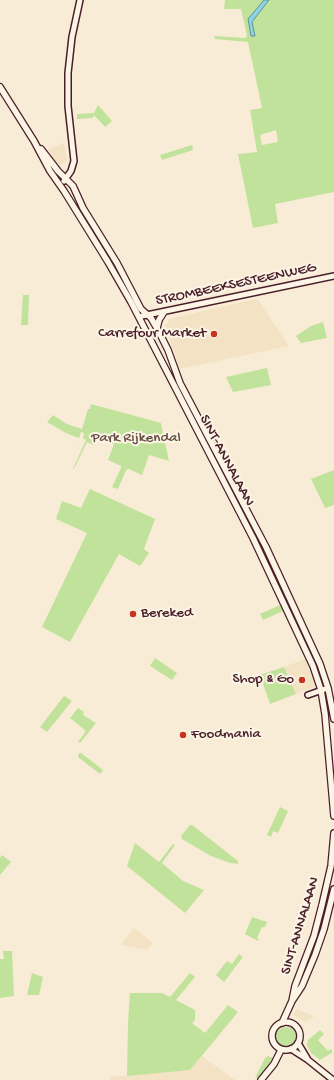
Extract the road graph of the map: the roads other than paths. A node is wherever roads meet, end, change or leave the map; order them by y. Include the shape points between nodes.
1 (80, 0) edge
2 (0, 87) edge
3 (34, 141) junction
4 (65, 180) junction
5 (334, 276) edge
6 (164, 312) junction
7 (145, 316) junction
8 (158, 330) junction
9 (323, 690) junction
10 (308, 695) dead end
11 (334, 719) edge
12 (334, 816) edge
13 (334, 834) edge
14 (334, 889) edge
15 (292, 1001) junction
16 (287, 1013) junction
17 (282, 1023) junction
18 (292, 1024) junction
19 (298, 1043) junction
20 (280, 1050) junction
21 (291, 1050) junction
22 (308, 1060) junction
23 (261, 1080) edge
24 (333, 1080) edge

1 - 4 street via 68,73 74,161
2 - 3 main road, SINT-ANNALAAN
3 - 4 main road, SINT-ANNALAAN
3 - 9 main road, SINT-ANNALAAN via 132,304 262,557
4 - 7 main road, SINT-ANNALAAN via 76,190
5 - 6 street, STROMBEEKSESTEENWEG
6 - 7 street, STROMBEEKSESTEENWEG
6 - 8 main road via 158,321
7 - 8 main road, SINT-ANNALAAN via 151,318
8 - 11 main road, SINT-ANNALAAN via 180,383 261,538 320,664
9 - 10 street
9 - 12 main road, SINT-ANNALAAN
13 - 15 main road, SINT-ANNALAAN via 330,872 321,912
14 - 15 main road, SINT-ANNALAAN via 315,955 302,986
15 - 16 main road, SINT-ANNALAAN
16 - 17 main road, SINT-ANNALAAN
16 - 18 main road
17 - 18 main road
17 - 20 main road via 273,1029 272,1037 275,1046
18 - 19 main road via 300,1035
19 - 21 main road
19 - 22 street
20 - 21 main road
20 - 23 main road via 274,1064
21 - 22 street
22 - 24 street

